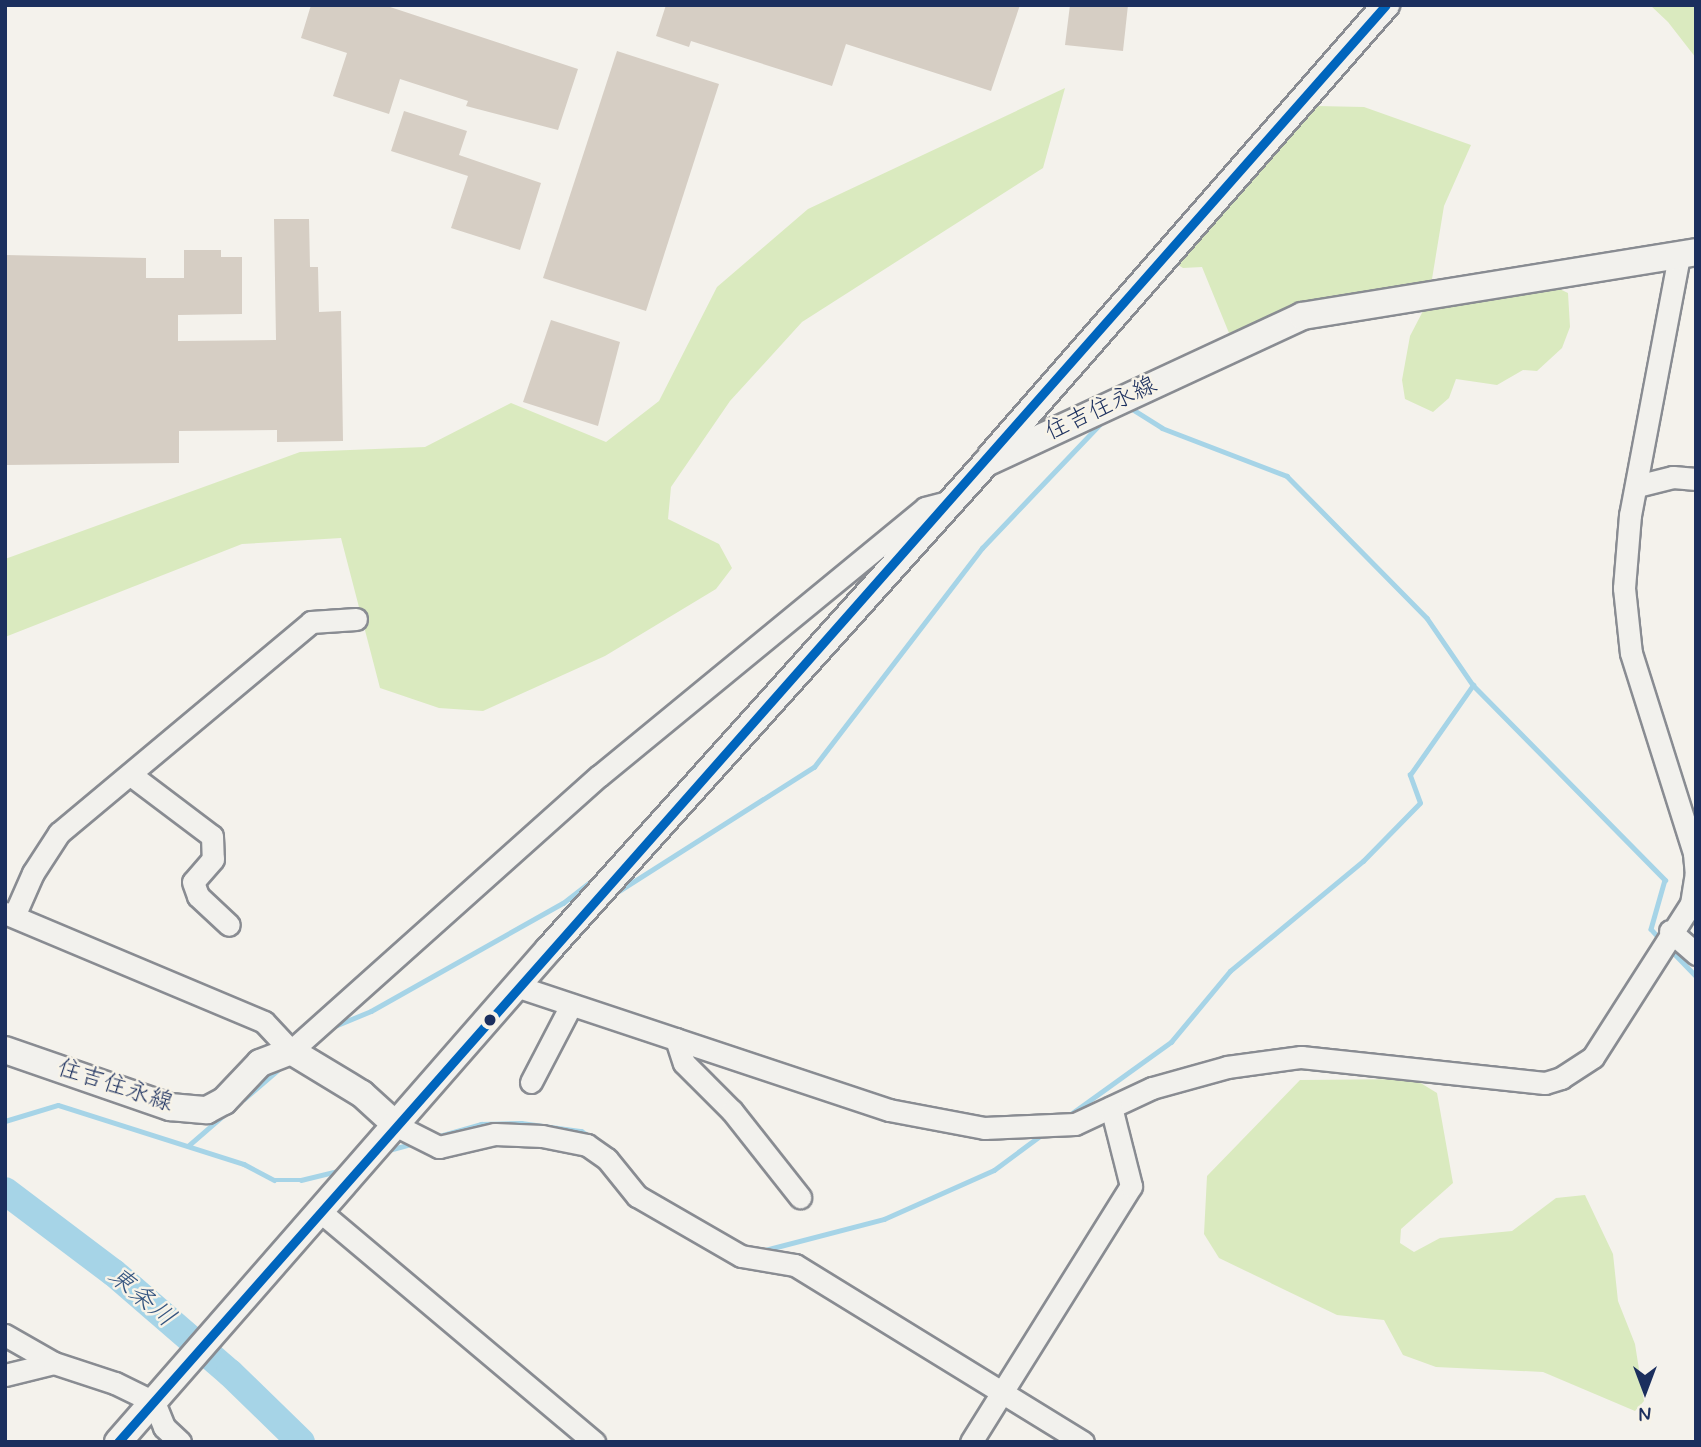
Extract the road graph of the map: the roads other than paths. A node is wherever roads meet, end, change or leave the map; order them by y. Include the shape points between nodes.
1 (1386, 5) edge
2 (1688, 254) edge
3 (986, 463) junction
4 (1696, 479) edge
5 (1637, 486) junction
6 (948, 502) junction
7 (356, 618) dead end
8 (131, 775) junction
9 (1695, 868) edge
10 (9, 915) edge
11 (229, 925) dead end
12 (1670, 931) junction
13 (1696, 954) edge
14 (516, 986) junction
15 (571, 1004) junction
16 (676, 1040) junction
17 (5, 1050) edge
18 (292, 1051) junction
19 (531, 1082) dead end
20 (1111, 1107) junction
21 (397, 1126) junction
22 (800, 1197) dead end
23 (322, 1213) junction
24 (5, 1335) edge
25 (54, 1363) junction
26 (5, 1375) edge
27 (1003, 1392) junction
28 (154, 1402) junction
29 (118, 1442) edge
30 (180, 1442) edge
31 (594, 1442) edge
32 (971, 1442) edge
33 (1083, 1442) edge

1 - 3 main road
2 - 3 main road, 住吉住永線 via 1302,316
2 - 5 street
3 - 6 main road, 住吉住永線
4 - 5 street via 1673,477
5 - 9 street via 1625,547 1631,653
6 - 14 main road, 住吉住永線
6 - 18 street via 925,508 599,776
7 - 8 street via 311,622
8 - 10 street via 59,833
8 - 11 street via 212,836 213,859 193,882 198,896
9 - 12 street via 1691,904
10 - 18 street via 264,1022
12 - 13 street
12 - 20 street via 1593,1057 1561,1078 1545,1083 1301,1057 1227,1067 1152,1088
14 - 15 street
14 - 21 main road, 住吉住永線
15 - 16 street
15 - 19 street
16 - 20 street via 889,1110 949,1123 984,1128 1075,1125
16 - 22 street via 684,1063 732,1111
17 - 18 main road, 住吉住永線 via 170,1107 207,1110 224,1101 260,1063
18 - 21 main road via 362,1094
20 - 27 street via 1131,1186
21 - 23 main road, 住吉住永線
21 - 27 street via 439,1147 495,1134 542,1136 587,1145 649,1202 741,1256 795,1265
23 - 28 main road, 住吉住永線
23 - 31 street
24 - 25 street
25 - 26 street
25 - 28 street
27 - 32 street
27 - 33 street
28 - 29 main road, 住吉住永線
28 - 30 street via 164,1427

